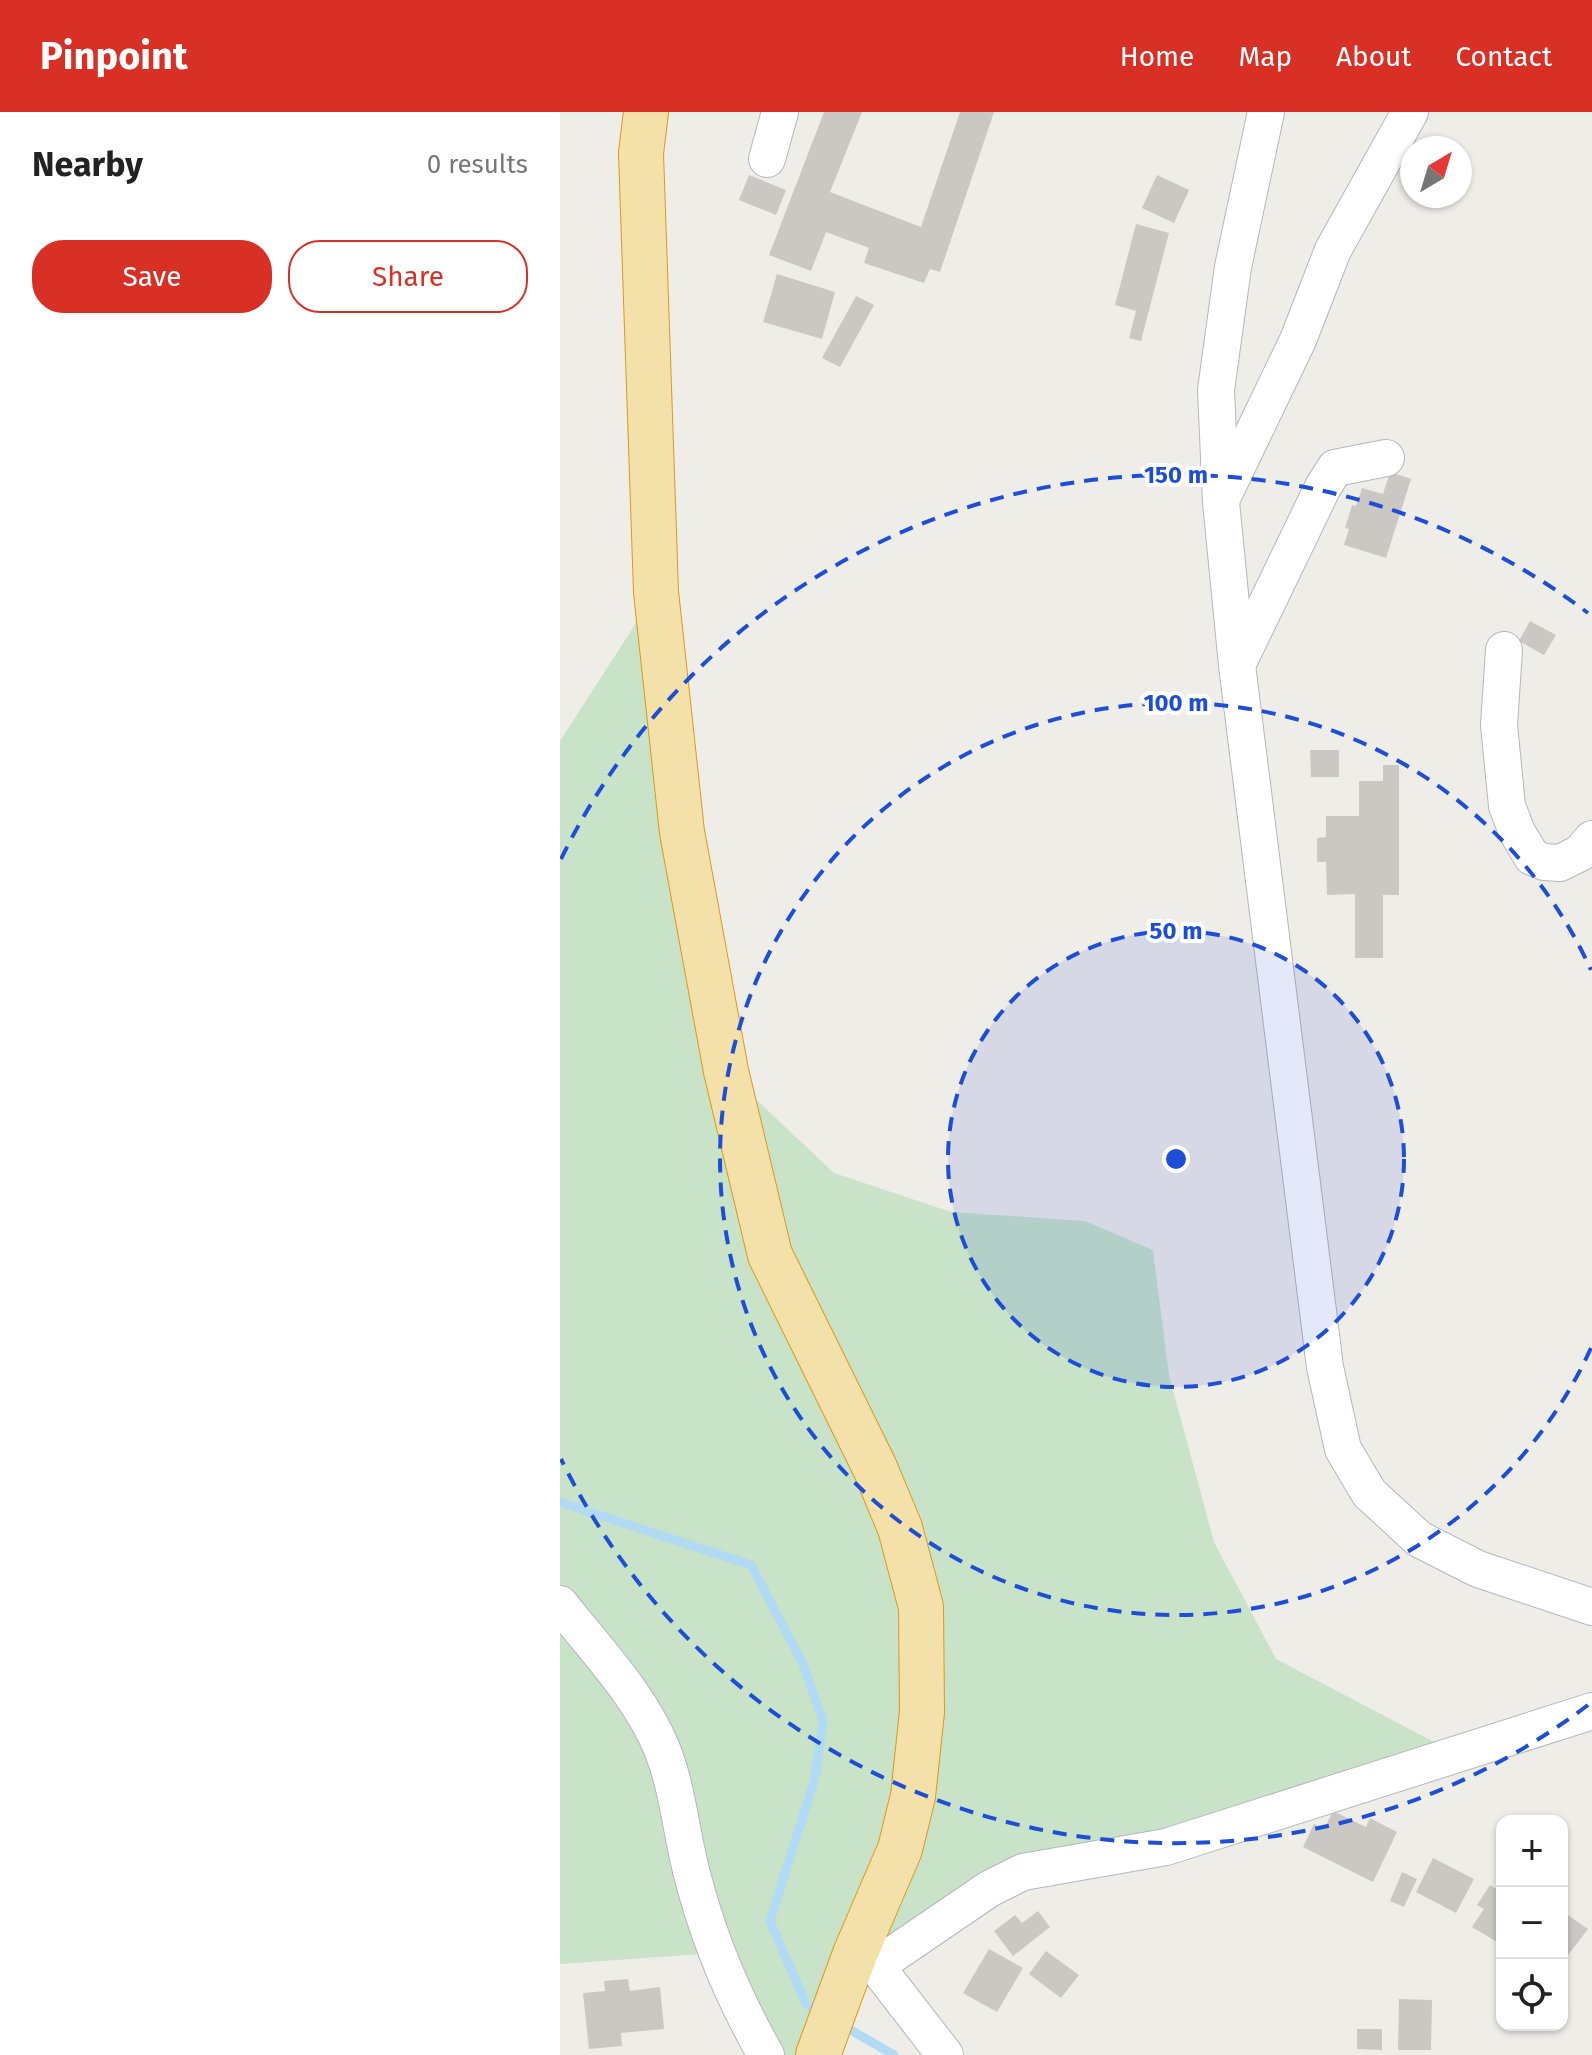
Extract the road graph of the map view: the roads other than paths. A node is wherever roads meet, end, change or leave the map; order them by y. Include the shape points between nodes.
1 (646, 112) edge
2 (780, 112) edge
3 (1266, 112) edge
4 (1410, 112) edge
5 (767, 159) dead end
6 (1386, 458) dead end
7 (1221, 502) junction
8 (1504, 650) dead end
9 (1237, 665) junction
10 (1592, 839) edge
11 (560, 1604) edge
12 (1592, 1607) edge
13 (1592, 1711) edge
14 (858, 1970) junction
15 (766, 2055) edge
16 (818, 2055) edge
17 (945, 2055) edge

1 - 14 highway via 641,153 656,592 682,832 726,1071 770,1255 875,1468 900,1528 921,1607 922,1712 913,1796
2 - 5 street
3 - 7 street via 1233,267 1216,390
4 - 7 street via 1333,250 1298,340
6 - 9 street via 1335,468
7 - 9 street
8 - 10 street via 1499,725 1507,806 1517,832 1532,857 1544,862 1560,863
9 - 12 street via 1325,1367 1343,1449 1369,1493 1419,1539 1478,1569
11 - 15 street via 636,1700 662,1748 716,1953
13 - 14 street via 1166,1847 1023,1872
14 - 16 highway
14 - 17 street

